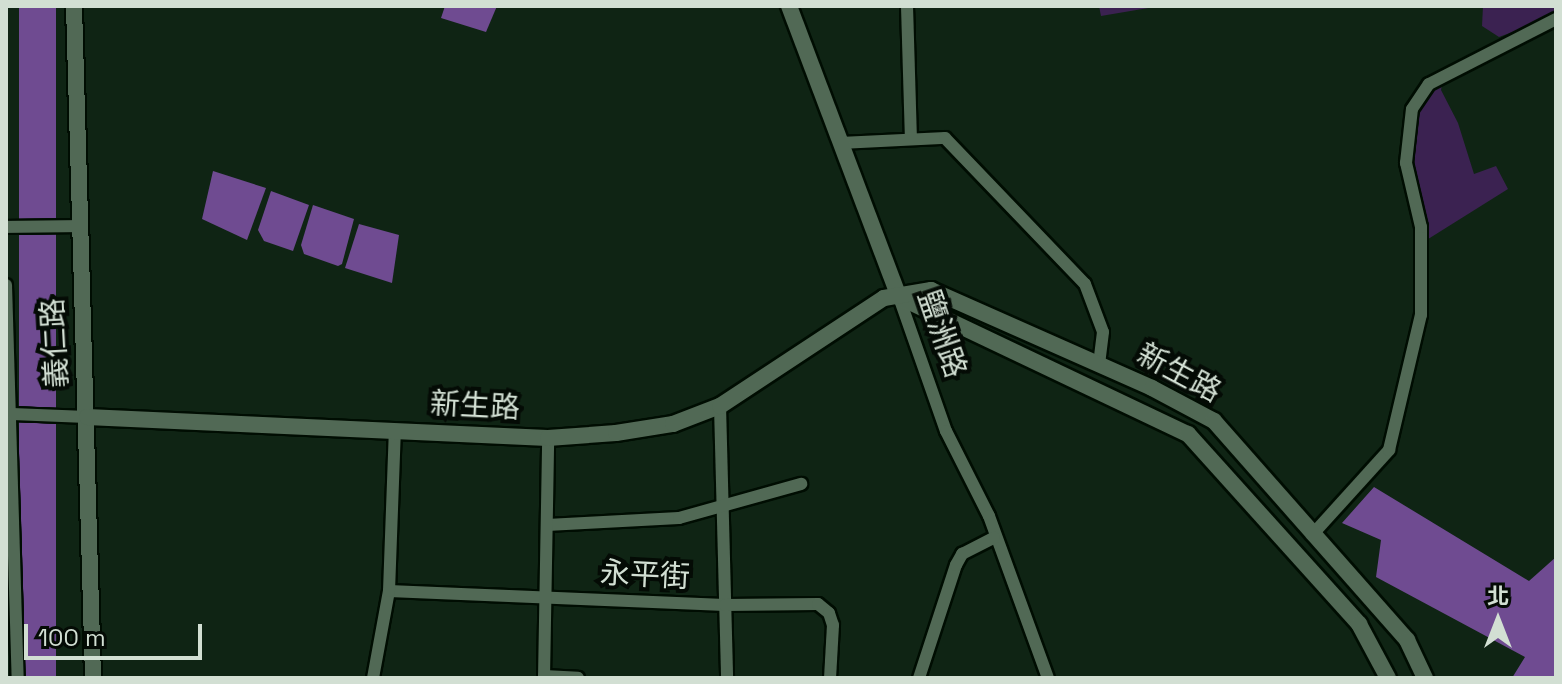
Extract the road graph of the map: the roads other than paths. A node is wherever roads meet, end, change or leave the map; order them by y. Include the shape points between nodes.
1 (74, 6) edge
2 (789, 6) edge
3 (907, 6) edge
4 (1556, 19) edge
5 (911, 138) junction
6 (841, 143) junction
7 (76, 226) junction
8 (11, 228) edge
9 (6, 285) edge
10 (899, 297) junction
11 (1099, 364) junction
12 (720, 406) junction
13 (12, 414) junction
14 (79, 417) junction
15 (395, 430) junction
16 (548, 438) junction
17 (801, 484) dead end
18 (724, 507) junction
19 (547, 525) junction
20 (1312, 535) junction
21 (994, 538) junction
22 (389, 591) junction
23 (546, 597) junction
24 (725, 605) junction
25 (544, 677) edge
26 (18, 678) edge
27 (93, 678) edge
28 (373, 678) edge
29 (578, 678) edge
30 (727, 678) edge
31 (830, 678) edge
32 (919, 678) edge
33 (1048, 678) edge
34 (1388, 678) edge
35 (1425, 678) edge

1 - 7 street, 義仁路
2 - 6 street, 鹽洲路
3 - 5 street
4 - 20 street via 1429,84 1412,109 1406,163 1421,227 1421,315 1389,450
5 - 6 street
5 - 11 street via 945,138 1085,284 1103,332
6 - 10 street, 鹽洲路
7 - 8 street
7 - 14 street, 義仁路
9 - 13 street
10 - 11 street, 新生路 via 931,290
10 - 12 street, 新生路 via 884,298
10 - 21 street, 鹽洲路 via 946,431 989,516
10 - 34 street, 新生路 via 1188,434 1359,624
11 - 20 street, 新生路 via 1214,421
12 - 16 street, 新生路 via 673,424
12 - 18 street
13 - 14 street, 新生路
13 - 26 street
14 - 15 street, 新生路
14 - 27 street, 義仁路
15 - 16 street, 新生路
15 - 22 street
16 - 19 street
17 - 18 street
18 - 19 street via 658,521
18 - 24 street
19 - 23 street
20 - 35 street, 新生路 via 1407,640
21 - 32 street via 962,554 956,565
21 - 33 street, 鹽洲路
22 - 23 street, 永平街
22 - 28 street
23 - 24 street, 永平街
23 - 25 street
24 - 30 street
24 - 31 street, 永平街 via 818,604 833,625
25 - 29 street

